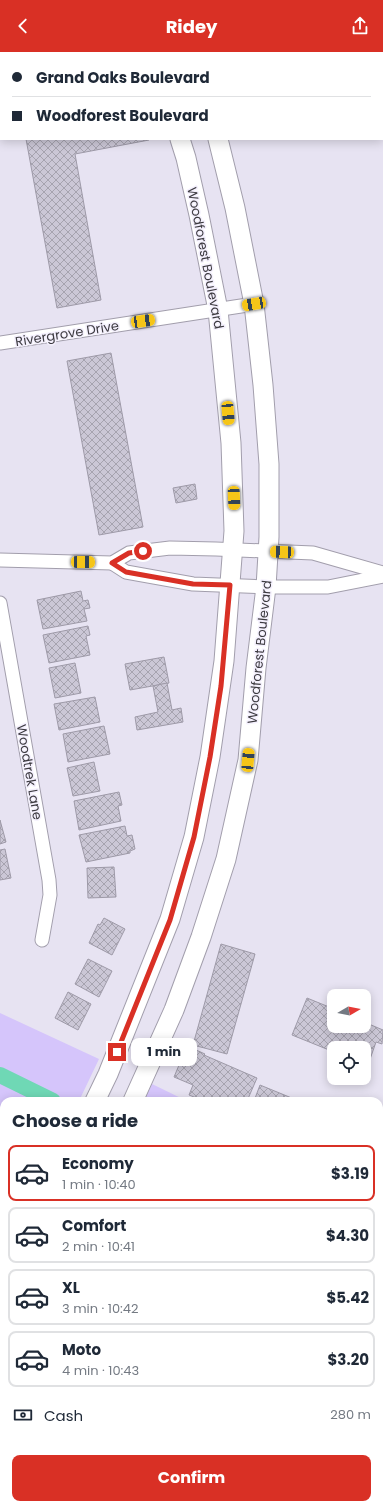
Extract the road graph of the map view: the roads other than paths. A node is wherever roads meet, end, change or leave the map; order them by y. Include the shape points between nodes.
1 (180, 140) edge
2 (218, 140) edge
3 (254, 304) junction
4 (218, 310) junction
5 (0, 344) edge
6 (233, 550) junction
7 (268, 551) junction
8 (0, 560) edge
9 (112, 563) junction
10 (383, 573) edge
11 (383, 576) edge
12 (230, 585) junction
13 (266, 587) junction
14 (0, 603) edge
15 (42, 940) dead end
16 (97, 1097) edge
17 (135, 1097) edge

1 - 4 main road, Woodforest Boulevard via 199,215
2 - 3 main road, Woodforest Boulevard
3 - 4 street, Rivergrove Drive
3 - 7 main road, Woodforest Boulevard via 264,385 269,464
4 - 5 street, Rivergrove Drive
4 - 6 main road, Woodforest Boulevard via 231,442
6 - 7 street
6 - 9 street via 170,548 129,553
6 - 12 main road, Woodforest Boulevard
7 - 10 street via 313,553
7 - 13 main road, Woodforest Boulevard
8 - 9 street
9 - 12 street via 126,572 162,579 193,584
11 - 13 street via 328,587
12 - 13 street
12 - 16 main road, Woodforest Boulevard via 221,686 194,837 170,920
13 - 17 main road, Woodforest Boulevard via 248,760 226,859 174,1010
14 - 15 street, Woodtrek Lane via 49,880 50,895

